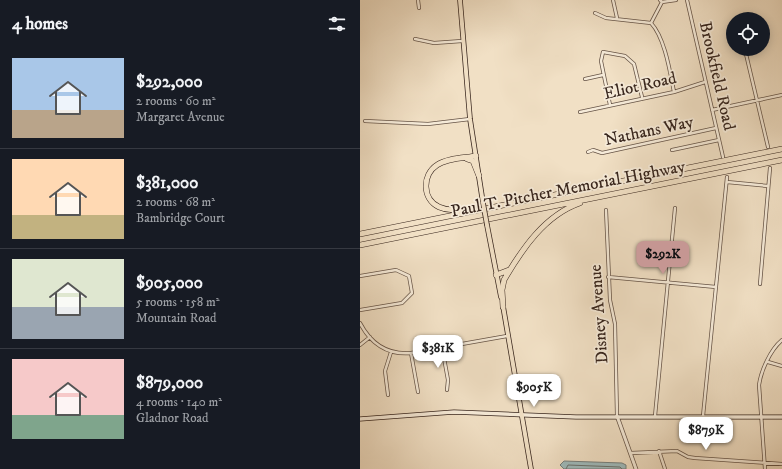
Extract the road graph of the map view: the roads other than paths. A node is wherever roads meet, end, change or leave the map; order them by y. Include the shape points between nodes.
1 (418, 0) edge
2 (460, 0) edge
3 (613, 0) edge
4 (676, 0) edge
5 (687, 0) edge
6 (661, 1) edge
7 (419, 8) dead end
8 (595, 13) dead end
9 (617, 18) junction
10 (651, 23) junction
11 (415, 39) dead end
12 (462, 41) junction
13 (746, 56) edge
14 (603, 75) junction
15 (585, 79) dead end
16 (705, 82) junction
17 (674, 92) junction
18 (782, 95) edge
19 (642, 97) junction
20 (756, 99) junction
21 (610, 105) junction
22 (712, 110) junction
23 (580, 112) dead end
24 (470, 119) junction
25 (365, 121) dead end
26 (716, 128) junction
27 (719, 140) junction
28 (768, 147) dead end
29 (782, 149) edge
30 (672, 150) dead end
31 (588, 152) dead end
32 (476, 156) junction
33 (723, 157) dead end
34 (460, 159) junction
35 (782, 160) edge
36 (770, 168) dead end
37 (480, 176) junction
38 (727, 177) dead end
39 (670, 182) junction
40 (727, 182) junction
41 (768, 186) junction
42 (501, 205) junction
43 (675, 208) dead end
44 (606, 210) dead end
45 (360, 234) edge
46 (360, 245) edge
47 (512, 268) junction
48 (496, 275) junction
49 (360, 276) edge
50 (608, 277) junction
51 (668, 283) junction
52 (760, 284) dead end
53 (716, 287) junction
54 (503, 307) junction
55 (360, 310) edge
56 (360, 323) edge
57 (507, 336) junction
58 (370, 337) junction
59 (782, 340) edge
60 (360, 345) edge
61 (442, 348) junction
62 (391, 352) junction
63 (411, 353) junction
64 (768, 362) junction
65 (782, 366) edge
66 (447, 390) dead end
67 (418, 392) dead end
68 (388, 395) dead end
69 (522, 415) junction
70 (617, 416) junction
71 (655, 416) junction
72 (703, 416) junction
73 (762, 416) junction
74 (782, 417) edge
75 (360, 419) edge
76 (659, 450) junction
77 (631, 453) junction
78 (765, 463) junction
79 (782, 464) edge
80 (531, 469) edge
81 (636, 469) edge
82 (665, 469) edge
83 (765, 469) edge

1 - 7 street
2 - 12 main road
3 - 9 street
4 - 6 street
5 - 16 street, Brookfield Road
6 - 10 street
8 - 9 street via 606,18
9 - 10 street
10 - 17 street via 658,30 667,56
11 - 12 street via 434,43
12 - 24 main road
13 - 20 street
14 - 15 street
14 - 19 street via 603,52 625,56 634,64
14 - 21 street
16 - 17 street, Eliot Road
16 - 22 street, Brookfield Road
17 - 19 street, Eliot Road
18 - 20 street
19 - 21 street, Eliot Road
20 - 22 street
20 - 28 street
21 - 23 street, Eliot Road
22 - 26 street, Brookfield Road
24 - 25 street via 428,124
24 - 32 main road
26 - 27 street, Brookfield Road
26 - 31 street, Nathans Way via 602,153 592,150
27 - 30 street
27 - 33 street, Brookfield Road
29 - 42 highway, Paul T. Pitcher Memorial Highway
32 - 34 highway
32 - 37 main road
34 - 37 highway via 474,161
34 - 42 highway via 444,162 432,169 426,185 430,199 448,210
35 - 39 highway, Paul T. Pitcher Memorial Highway
36 - 41 street
37 - 48 main road, bridge
38 - 40 street
39 - 46 highway, Paul T. Pitcher Memorial Highway
39 - 47 highway via 565,209 547,222
40 - 41 street
40 - 53 street
41 - 52 street
42 - 45 highway, Paul T. Pitcher Memorial Highway
43 - 51 street
44 - 50 street, Disney Avenue
47 - 48 highway
47 - 54 highway via 502,284
48 - 54 main road
49 - 55 street via 397,270 408,276 412,293 402,303
50 - 51 street
50 - 70 street, Disney Avenue via 615,324
51 - 53 street
51 - 71 street
53 - 72 street
54 - 57 main road
56 - 58 street
57 - 61 street
57 - 69 main road
58 - 60 street
58 - 62 street via 379,346
59 - 64 street
61 - 63 street
61 - 66 street via 448,380
62 - 63 street
62 - 68 street via 385,371
63 - 67 street
64 - 65 street
64 - 73 street via 759,385
69 - 70 main road
69 - 75 main road via 454,412
69 - 80 main road
70 - 71 main road
70 - 77 street
71 - 72 main road
72 - 73 main road
73 - 74 main road
73 - 78 street
76 - 77 street
76 - 78 street via 677,451 695,458
76 - 82 street
77 - 81 street
78 - 79 street
78 - 83 street

